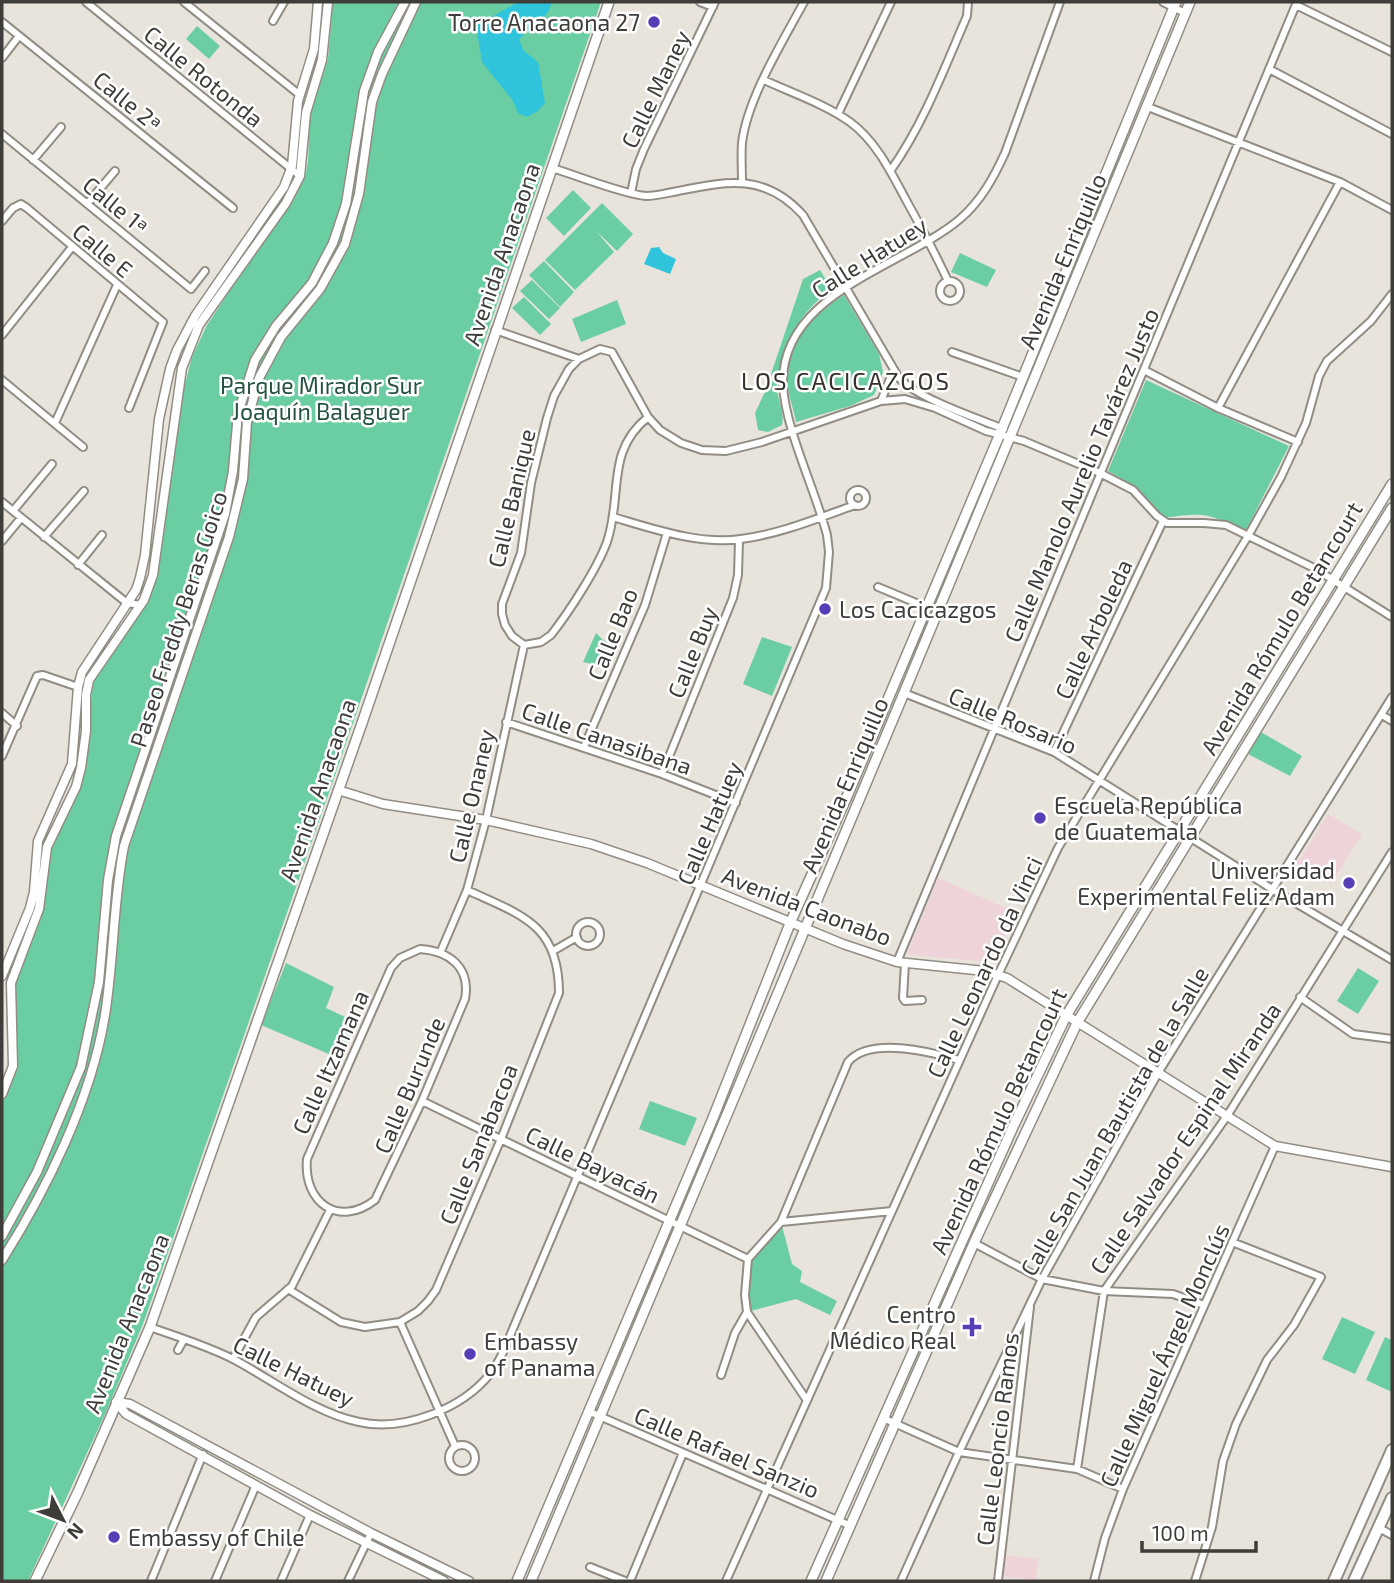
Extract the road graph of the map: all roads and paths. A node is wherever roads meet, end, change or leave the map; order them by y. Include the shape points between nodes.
1 (86, 2) edge
2 (184, 2) edge
3 (284, 2) edge
4 (318, 2) edge
5 (328, 2) edge
6 (405, 2) edge
7 (416, 2) edge
8 (609, 2) edge
9 (700, 2) edge
10 (804, 2) edge
11 (891, 2) edge
12 (968, 2) edge
13 (1060, 2) edge
14 (1163, 2) edge
15 (1190, 2) edge
16 (1297, 3) edge
17 (714, 4) edge
18 (1175, 4) edge
19 (1185, 13) junction
20 (274, 21) dead end
21 (2, 22) edge
22 (19, 36) junction
23 (1392, 52) edge
24 (2, 58) edge
25 (1269, 69) junction
26 (764, 80) junction
27 (300, 95) junction
28 (1148, 107) junction
29 (838, 114) junction
30 (61, 127) dead end
31 (2, 134) edge
32 (1392, 134) edge
33 (1239, 142) junction
34 (33, 160) junction
35 (552, 168) junction
36 (291, 169) junction
37 (891, 170) junction
38 (115, 171) dead end
39 (300, 176) junction
40 (742, 182) junction
41 (1340, 182) junction
42 (631, 193) junction
43 (1098, 193) junction
44 (1110, 198) junction
45 (87, 204) junction
46 (233, 208) dead end
47 (1392, 210) edge
48 (2, 221) edge
49 (929, 239) junction
50 (72, 247) junction
51 (205, 271) dead end
52 (948, 281) dead end
53 (117, 285) junction
54 (846, 288) junction
55 (1392, 294) edge
56 (495, 330) junction
57 (2, 335) edge
58 (952, 352) dead end
59 (579, 359) junction
60 (1144, 370) junction
61 (893, 371) junction
62 (1023, 377) junction
63 (2, 380) edge
64 (881, 401) junction
65 (129, 408) dead end
66 (1219, 408) junction
67 (648, 417) junction
68 (55, 423) junction
69 (793, 431) junction
70 (1000, 432) junction
71 (1010, 435) junction
72 (1298, 442) junction
73 (83, 447) dead end
74 (52, 464) dead end
75 (1100, 473) junction
76 (1392, 484) edge
77 (84, 491) dead end
78 (2, 502) edge
79 (855, 505) dead end
80 (1392, 508) edge
81 (13, 511) junction
82 (822, 516) junction
83 (614, 517) junction
84 (21, 518) junction
85 (1163, 521) junction
86 (667, 533) junction
87 (102, 535) dead end
88 (1248, 536) junction
89 (44, 537) junction
90 (739, 540) junction
91 (2, 541) edge
92 (78, 565) junction
93 (1333, 579) junction
94 (1344, 586) junction
95 (878, 587) dead end
96 (127, 603) junction
97 (141, 605) junction
98 (926, 607) junction
99 (1392, 617) edge
100 (524, 645) junction
101 (78, 687) junction
102 (904, 693) junction
103 (1392, 697) edge
104 (2, 713) edge
105 (1382, 715) junction
106 (1392, 721) edge
107 (506, 722) junction
108 (17, 726) junction
109 (994, 728) junction
110 (584, 747) junction
111 (1054, 752) junction
112 (2, 756) edge
113 (662, 774) junction
114 (1100, 781) junction
115 (338, 790) junction
116 (848, 794) junction
117 (859, 798) junction
118 (736, 803) junction
119 (486, 820) junction
120 (1180, 831) junction
121 (1190, 838) junction
122 (1392, 852) edge
123 (702, 885) junction
124 (1272, 889) junction
125 (467, 890) junction
126 (791, 921) junction
127 (805, 928) junction
128 (1343, 929) junction
129 (577, 937) dead end
130 (442, 951) junction
131 (553, 951) junction
132 (1106, 951) junction
133 (1116, 959) junction
134 (1392, 960) edge
135 (901, 962) junction
136 (998, 975) junction
137 (2, 976) edge
138 (1300, 997) junction
139 (922, 1000) dead end
140 (1066, 1016) junction
141 (1077, 1023) junction
142 (1392, 1040) edge
143 (959, 1060) junction
144 (1158, 1073) junction
145 (2, 1094) edge
146 (422, 1101) junction
147 (1227, 1116) junction
148 (1008, 1138) junction
149 (501, 1139) junction
150 (1020, 1143) junction
151 (1275, 1146) junction
152 (1392, 1166) edge
153 (578, 1177) junction
154 (330, 1210) junction
155 (892, 1211) junction
156 (668, 1221) junction
157 (781, 1222) junction
158 (680, 1226) junction
159 (2, 1236) edge
160 (1233, 1242) junction
161 (974, 1243) junction
162 (748, 1259) junction
163 (2, 1260) edge
164 (1042, 1279) junction
165 (288, 1289) junction
166 (1104, 1291) junction
167 (1031, 1301) junction
168 (1204, 1306) junction
169 (747, 1312) junction
170 (400, 1322) junction
171 (150, 1326) junction
172 (184, 1339) junction
173 (178, 1350) dead end
174 (233, 1359) junction
175 (721, 1375) dead end
176 (806, 1399) junction
177 (116, 1402) junction
178 (440, 1410) junction
179 (588, 1411) junction
180 (601, 1417) junction
181 (883, 1418) junction
182 (896, 1424) junction
183 (455, 1446) junction
184 (1392, 1450) edge
185 (959, 1452) junction
186 (683, 1453) junction
187 (203, 1454) junction
188 (1012, 1460) junction
189 (1077, 1469) junction
190 (256, 1485) junction
191 (767, 1488) junction
192 (1124, 1489) junction
193 (1392, 1498) edge
194 (310, 1515) junction
195 (838, 1520) junction
196 (851, 1526) junction
197 (1379, 1528) junction
198 (371, 1532) junction
199 (1392, 1535) edge
200 (366, 1543) junction
201 (590, 1567) dead end
202 (35, 1581) edge
203 (150, 1581) edge
204 (215, 1581) edge
205 (281, 1581) edge
206 (348, 1581) edge
207 (443, 1581) edge
208 (468, 1581) edge
209 (517, 1581) edge
210 (531, 1581) edge
211 (628, 1581) edge
212 (726, 1581) edge
213 (811, 1581) edge
214 (826, 1581) edge
215 (903, 1581) edge
216 (998, 1581) edge
217 (1094, 1581) edge
218 (1195, 1581) edge
219 (1334, 1581) edge
220 (1354, 1581) edge

1 - 36 street, Calle Rotonda
2 - 27 street
3 - 20 street
4 - 27 street via 314,49
5 - 39 street via 321,60 306,113
6 - 159 street, Paseo Freddy Beras Goico via 378,52 364,91 346,204 333,243 312,283 262,348 246,385 225,514 116,836 98,992 81,1067 37,1172
7 - 163 street, Paseo Freddy Beras Goico via 372,102 359,194 338,259 281,337 259,378 247,422 243,479 229,537 124,846 110,982 95,1056 44,1186
8 - 35 main road, Avenida Anacaona
9 - 17 street
10 - 26 street
11 - 29 street
12 - 37 street via 967,16 924,116
13 - 49 street, Calle Hatuey via 998,169 968,211
14 - 18 street
15 - 19 main road, Avenida Enriquillo
16 - 23 street
16 - 25 street, Calle Manolo Aurelio Tavárez Justo
17 - 42 street, Calle Maney via 643,149
18 - 19 street
18 - 43 main road, Avenida Enriquillo
19 - 28 main road, Avenida Enriquillo
21 - 22 street, Calle 2ª
22 - 24 street
22 - 46 street, Calle 2ª
25 - 32 street
25 - 33 street, Calle Manolo Aurelio Tavárez Justo
26 - 29 street
26 - 40 street via 742,143
27 - 36 street
28 - 33 street
28 - 44 main road, Avenida Enriquillo
29 - 37 street via 868,139
30 - 34 street
31 - 34 street, Calle 1ª
33 - 41 street
33 - 60 street, Calle Manolo Aurelio Tavárez Justo
34 - 45 street, Calle 1ª
35 - 42 street
35 - 56 main road, Avenida Anacaona
36 - 39 street, Calle Rotonda
36 - 96 street via 284,187 195,316 177,350 159,419 143,569
37 - 49 street
38 - 45 street
39 - 97 street via 286,203 199,325 186,355 177,391 159,550
40 - 42 street via 653,195
40 - 54 street via 793,204
41 - 47 street
41 - 66 street
43 - 44 main road
43 - 62 main road, Avenida Enriquillo
44 - 71 main road, Avenida Enriquillo
45 - 51 street, Calle 1ª via 191,289
48 - 50 street, Calle E via 21,204
49 - 52 street
49 - 54 street, Calle Hatuey
50 - 53 street, Calle E
50 - 57 street
53 - 65 street, Calle E via 163,322
53 - 68 street
54 - 61 street
54 - 69 street, Calle Hatuey via 811,316 790,347 783,388
55 - 72 street, Calle Leonardo da Vinci via 1371,321 1327,361
56 - 59 street
56 - 115 main road, Avenida Anacaona
58 - 62 street
59 - 67 street via 600,349 612,352
59 - 100 street, Calle Banique via 554,396 531,483 521,553 502,604 505,625
60 - 66 street
60 - 75 street, Calle Manolo Aurelio Tavárez Justo
61 - 64 street
61 - 70 street via 905,385
62 - 70 main road, Avenida Enriquillo
63 - 68 street
64 - 69 street
64 - 70 street via 905,399
66 - 72 street
67 - 69 street via 681,443 702,450 726,451
67 - 83 street via 632,431 621,451
68 - 73 street
69 - 82 street, Calle Hatuey
70 - 71 street
70 - 98 main road, Avenida Enriquillo
71 - 75 street
71 - 102 main road, Avenida Enriquillo
72 - 88 street, Calle Leonardo da Vinci
74 - 81 street
75 - 85 street via 1133,490
75 - 109 street, Calle Manolo Aurelio Tavárez Justo
76 - 93 main road, Avenida Rómulo Betancourt
77 - 89 street
78 - 81 street
79 - 82 street
80 - 94 main road, Avenida Rómulo Betancourt
81 - 84 street
82 - 90 street
82 - 118 street, Calle Hatuey via 829,552 826,588
83 - 86 street
83 - 100 street via 601,555 558,626 541,642
84 - 89 street
84 - 91 street
85 - 88 street via 1226,525
85 - 111 street, Calle Arboleda
86 - 90 street
86 - 110 street, Calle Bao via 645,605
87 - 92 street
88 - 93 street
88 - 114 street, Calle Leonardo da Vinci
89 - 92 street
90 - 113 street, Calle Buy via 733,598
92 - 96 street
93 - 94 street
93 - 120 main road, Avenida Rómulo Betancourt
94 - 99 street
94 - 121 main road, Avenida Rómulo Betancourt
95 - 98 street
96 - 97 street
96 - 101 street via 82,672
97 - 145 street via 89,680 81,768 47,847 40,909 11,983 13,1066
98 - 116 main road, Avenida Enriquillo
100 - 107 street, Calle Onaney
101 - 108 street via 37,676
101 - 137 street via 72,764 38,841 30,908
102 - 109 street, Calle Rosario
102 - 117 main road, Avenida Enriquillo
103 - 105 street, Calle San Juan Bautista de la Salle
104 - 108 street
105 - 106 street
105 - 124 street, Calle San Juan Bautista de la Salle
107 - 110 street, Calle Canasibana
107 - 119 street, Calle Onaney
108 - 112 street
109 - 111 street, Calle Rosario
109 - 135 street, Calle Manolo Aurelio Tavárez Justo
110 - 113 street, Calle Canasibana
111 - 114 street, Calle Rosario
113 - 118 street, Calle Canasibana
114 - 120 street, Calle Rosario
114 - 136 street, Calle Leonardo da Vinci via 1058,848
115 - 119 street, Avenida Caonabo via 383,804
115 - 171 main road, Avenida Anacaona
116 - 117 main road
116 - 126 main road, Avenida Enriquillo
117 - 127 main road, Avenida Enriquillo
118 - 123 street, Calle Hatuey
119 - 123 street, Avenida Caonabo via 591,844
119 - 125 street, Calle Onaney
120 - 121 street, Calle Rosario
120 - 132 main road, Avenida Rómulo Betancourt
121 - 124 street, Calle Rosario
121 - 133 main road, Avenida Rómulo Betancourt
122 - 128 street, Calle Salvador Espinal Miranda
123 - 126 street, Avenida Caonabo
123 - 153 street, Calle Hatuey
124 - 128 street, Calle Rosario
124 - 144 street, Calle San Juan Bautista de la Salle
125 - 130 street, Calle Onaney
125 - 131 street, Calle Sanabacoa via 520,915 542,932
126 - 127 street, Avenida Caonabo
126 - 156 main road, Avenida Enriquillo
127 - 135 street, Avenida Caonabo
127 - 158 main road, Avenida Enriquillo
128 - 134 street, Calle Rosario
128 - 138 street, Calle Salvador Espinal Miranda
129 - 131 street
130 - 146 street, Calle Burunde via 458,967 467,989
130 - 154 street, Calle Itzamana via 420,949 391,968 311,1150 306,1172 309,1185
131 - 149 street, Calle Sanabacoa via 559,993
132 - 133 street
132 - 140 main road, Avenida Rómulo Betancourt
133 - 141 main road, Avenida Rómulo Betancourt
135 - 136 street, Avenida Caonabo
135 - 139 street via 904,1000
136 - 140 street, Avenida Caonabo
136 - 143 street, Calle Leonardo da Vinci
138 - 142 street via 1353,1034
138 - 147 street, Calle Salvador Espinal Miranda
140 - 141 street, Avenida Caonabo
140 - 148 main road, Avenida Rómulo Betancourt
141 - 144 street, Avenida Caonabo
141 - 150 main road, Avenida Rómulo Betancourt
143 - 155 street, Calle Leonardo da Vinci
143 - 157 street via 910,1048 854,1055
144 - 147 street, Avenida Caonabo
144 - 164 street, Calle San Juan Bautista de la Salle
146 - 149 street, Calle Bayacán
146 - 154 street, Calle Burunde via 375,1200 353,1212
147 - 151 street, Avenida Caonabo
147 - 166 street, Calle Salvador Espinal Miranda
148 - 150 street
148 - 181 main road, Avenida Rómulo Betancourt
149 - 153 street, Calle Bayacán
149 - 170 street, Calle Sanabacoa via 436,1290 418,1311
150 - 161 main road, Avenida Rómulo Betancourt
151 - 152 street, Avenida Caonabo
151 - 160 street, Calle Miguel Ángel Monclús
153 - 156 street, Calle Bayacán
153 - 178 street, Calle Hatuey via 496,1365 479,1386
154 - 165 street
155 - 157 street
155 - 176 street, Calle Leonardo da Vinci
156 - 158 street, Calle Bayacán
156 - 179 main road, Avenida Enriquillo
157 - 162 street
158 - 162 street, Calle Bayacán
158 - 180 main road, Avenida Enriquillo
160 - 168 street, Calle Miguel Ángel Monclús
160 - 218 street via 1321,1276 1294,1325 1267,1360 1236,1424
161 - 164 street
161 - 182 main road, Avenida Rómulo Betancourt
162 - 169 street
164 - 166 street
164 - 167 street, Calle San Juan Bautista de la Salle
165 - 170 street via 341,1322 365,1327
165 - 174 street via 256,1318
166 - 168 street via 1173,1294
166 - 189 street, Calle Salvador Espinal Miranda
167 - 185 street, Calle San Juan Bautista de la Salle
167 - 188 street, Calle Leoncio Ramos
168 - 192 street, Calle Miguel Ángel Monclús
169 - 175 street
169 - 176 street
170 - 178 street
171 - 172 street, Calle Hatuey
171 - 177 main road, Avenida Anacaona
172 - 173 street
172 - 174 street, Calle Hatuey
174 - 178 street, Calle Hatuey via 320,1407 359,1422 392,1424
176 - 191 street, Calle Leonardo da Vinci
177 - 187 street via 126,1414
177 - 198 street via 130,1404
177 - 202 main road, Avenida Anacaona
178 - 183 street
179 - 180 street, Calle Rafael Sanzio
179 - 209 main road, Avenida Enriquillo
180 - 186 street, Calle Rafael Sanzio
180 - 210 main road, Avenida Enriquillo
181 - 182 street
181 - 195 main road, Avenida Rómulo Betancourt
182 - 185 street
182 - 196 main road, Avenida Rómulo Betancourt
183 - 183 street via 448,1457 450,1466 466,1471 473,1466 474,1453 468,1447
184 - 219 highway
185 - 188 street
185 - 215 street, Calle San Juan Bautista de la Salle
186 - 191 street, Calle Rafael Sanzio
186 - 211 street
187 - 190 street
187 - 203 street
188 - 189 street
188 - 216 street, Calle Leoncio Ramos
189 - 192 street
190 - 194 street
190 - 204 street
191 - 195 street, Calle Rafael Sanzio
191 - 212 street, Calle Leonardo da Vinci
192 - 217 street, Calle Miguel Ángel Monclús
193 - 197 highway
194 - 200 street
194 - 205 street
195 - 196 street, Calle Rafael Sanzio
195 - 213 main road, Avenida Rómulo Betancourt
196 - 214 main road, Avenida Rómulo Betancourt
197 - 199 street
197 - 220 highway
198 - 200 street
198 - 208 street
200 - 206 street
200 - 207 street
201 - 211 street

